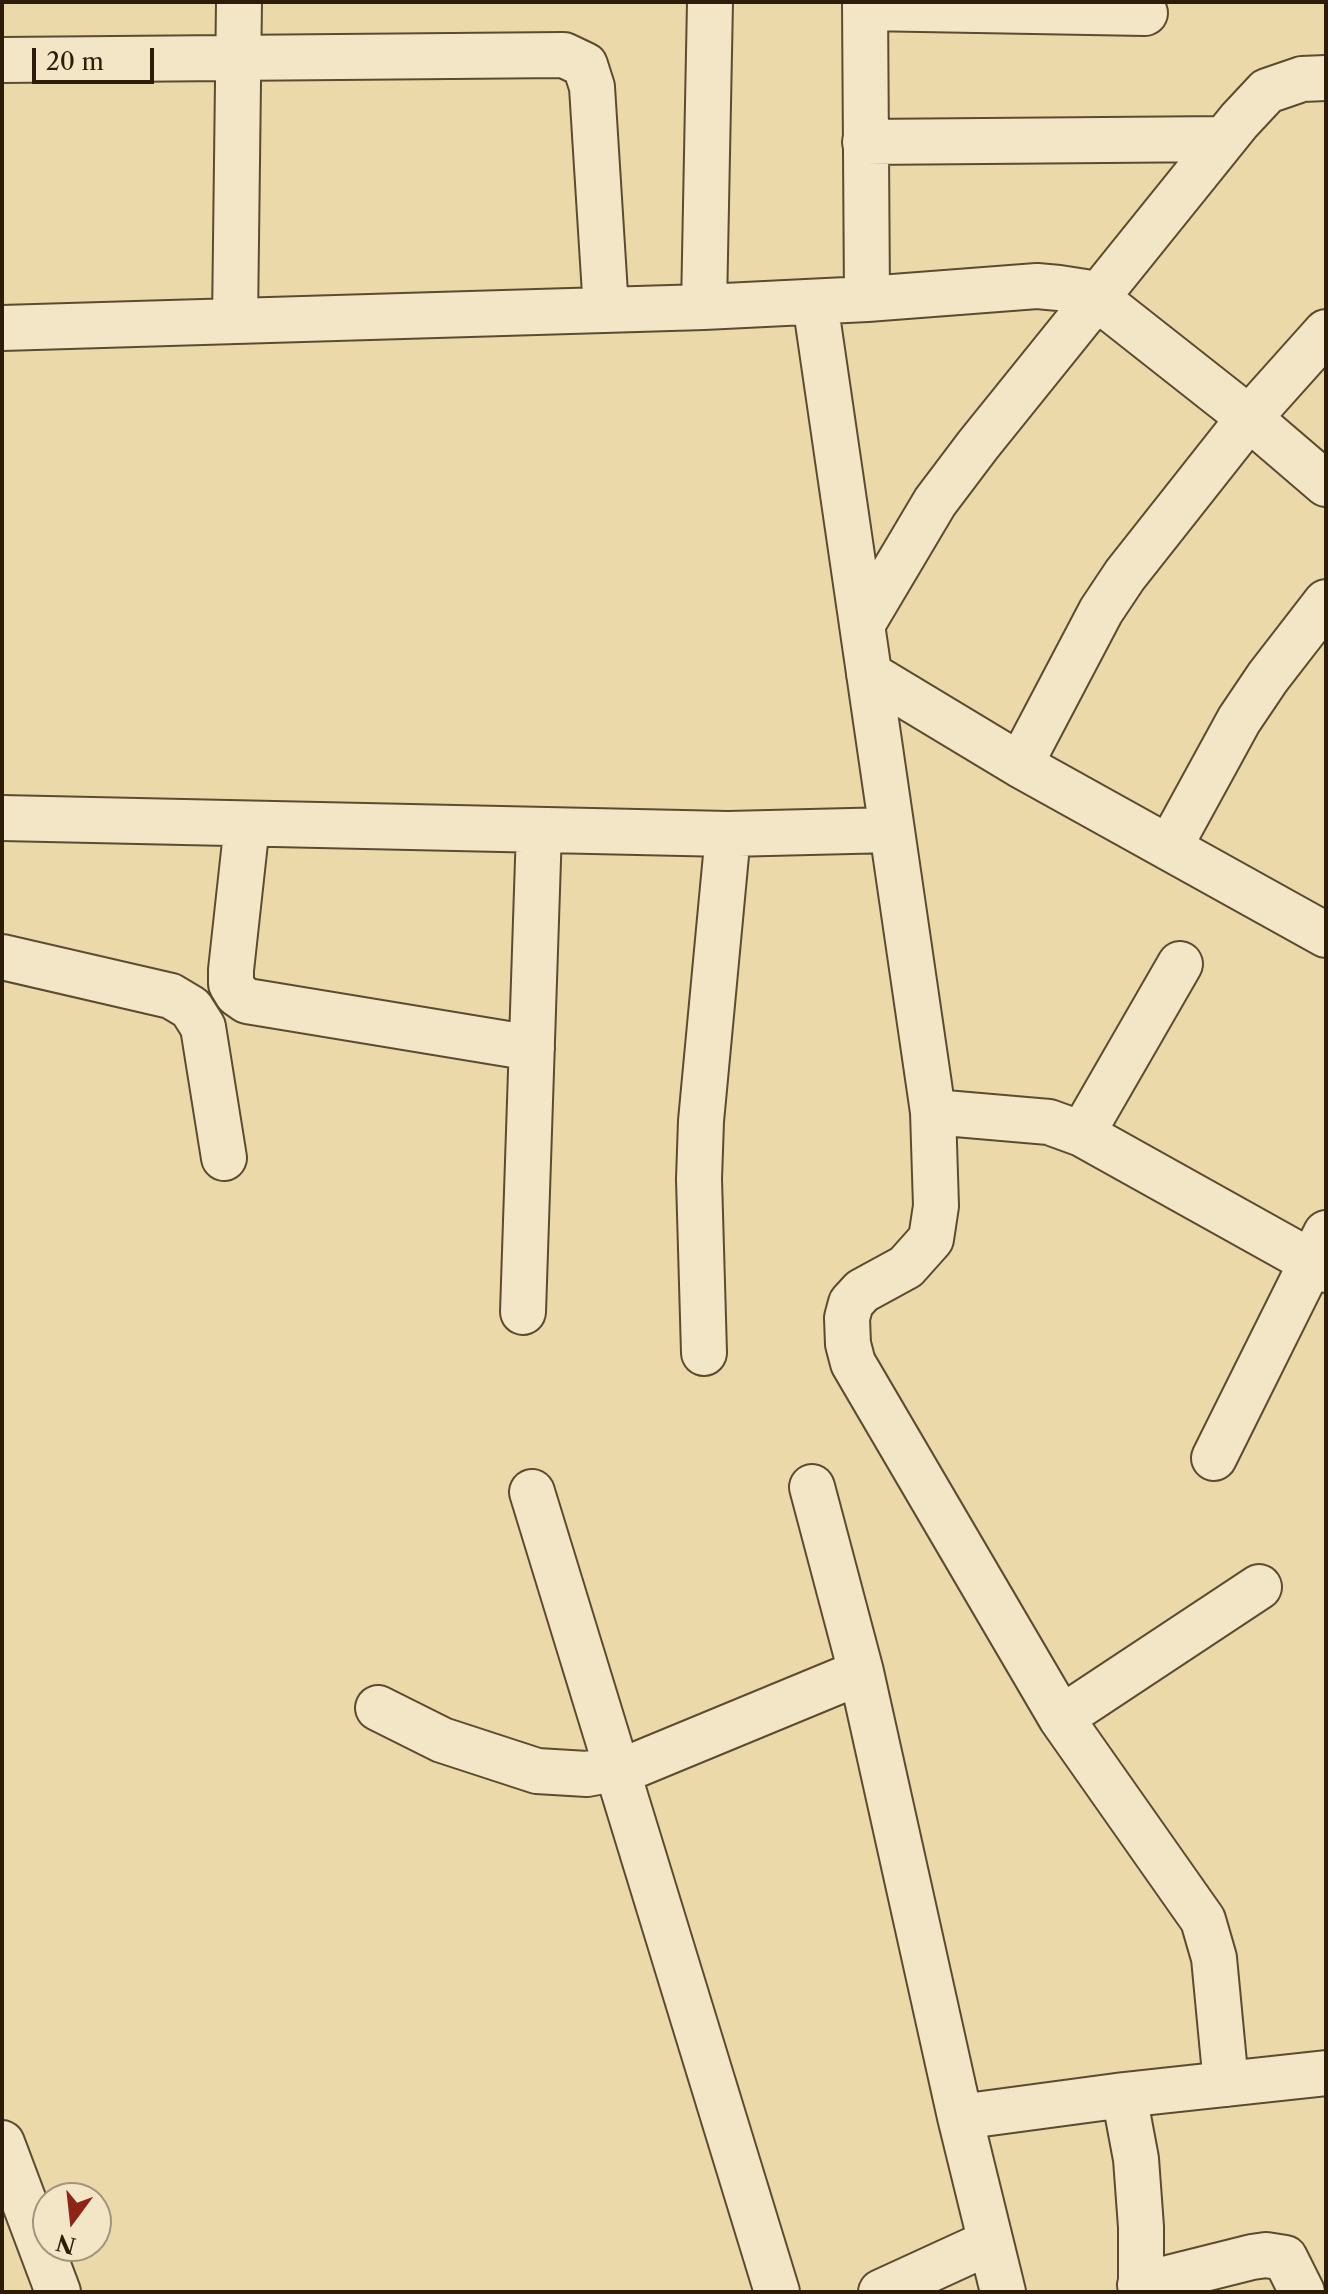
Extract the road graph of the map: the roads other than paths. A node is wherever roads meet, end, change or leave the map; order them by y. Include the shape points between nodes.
1 (239, 2) edge
2 (710, 2) edge
3 (865, 5) edge
4 (1145, 13) dead end
5 (239, 59) junction
6 (2, 60) edge
7 (1326, 78) edge
8 (1224, 139) junction
9 (865, 142) junction
10 (867, 299) junction
11 (1098, 299) junction
12 (815, 302) junction
13 (704, 307) junction
14 (606, 310) junction
15 (235, 321) junction
16 (2, 328) edge
17 (1326, 332) edge
18 (1249, 418) junction
19 (1326, 484) edge
20 (1326, 602) edge
21 (862, 625) junction
22 (869, 674) junction
23 (1020, 765) junction
24 (2, 818) edge
25 (247, 824) junction
26 (539, 830) junction
27 (892, 830) junction
28 (728, 834) junction
29 (1169, 848) junction
30 (1326, 935) edge
31 (2, 957) edge
32 (1180, 964) dead end
33 (532, 1048) junction
34 (933, 1112) junction
35 (1082, 1134) junction
36 (224, 1158) dead end
37 (1321, 1255) edge
38 (523, 1312) dead end
39 (704, 1353) dead end
40 (1214, 1458) dead end
41 (812, 1487) dead end
42 (532, 1492) dead end
43 (1259, 1587) dead end
44 (861, 1672) junction
45 (378, 1708) dead end
46 (1061, 1718) junction
47 (619, 1768) junction
48 (1326, 2073) edge
49 (1226, 2084) junction
50 (1124, 2095) junction
51 (960, 2117) junction
52 (2, 2143) edge
53 (990, 2242) junction
54 (1140, 2288) edge
55 (58, 2292) edge
56 (777, 2292) edge
57 (881, 2292) edge
58 (1003, 2292) edge
59 (1302, 2292) edge

1 - 5 street
2 - 13 street
3 - 4 street
3 - 9 street
5 - 6 street
5 - 14 street via 564,55 585,65 592,87
5 - 15 street
7 - 8 street via 1302,79 1267,91
8 - 9 street
8 - 11 street
9 - 10 street
10 - 11 street via 1037,286 1085,292
10 - 12 street
11 - 18 street
11 - 21 street via 935,502
12 - 13 street
12 - 21 street
13 - 14 street
14 - 15 street
15 - 16 street
17 - 18 street
18 - 19 street
18 - 23 street via 1101,611
20 - 29 street via 1239,720
21 - 22 street
22 - 23 street
22 - 27 street
23 - 29 street
24 - 25 street
25 - 26 street
25 - 33 street via 231,970 237,994 247,1001
26 - 28 street
26 - 33 street
27 - 28 street
27 - 34 street
28 - 39 street via 701,1121
29 - 30 street
31 - 36 street via 171,996 191,1008 203,1027
32 - 35 street
33 - 38 street
34 - 35 street via 1049,1122
34 - 46 street via 936,1206 931,1239 906,1267 862,1291 851,1303 848,1344 853,1363
35 - 37 street
37 - 40 street
41 - 44 street
42 - 47 street
43 - 46 street
44 - 47 street
44 - 51 street
45 - 47 street via 442,1740 537,1771 587,1774
46 - 49 street via 1203,1920 1214,1958
47 - 56 street
48 - 49 street
49 - 50 street
50 - 51 street
50 - 54 street via 1136,2159
51 - 53 street
52 - 55 street
53 - 57 street
53 - 58 street
54 - 59 street via 1266,2255 1285,2258

